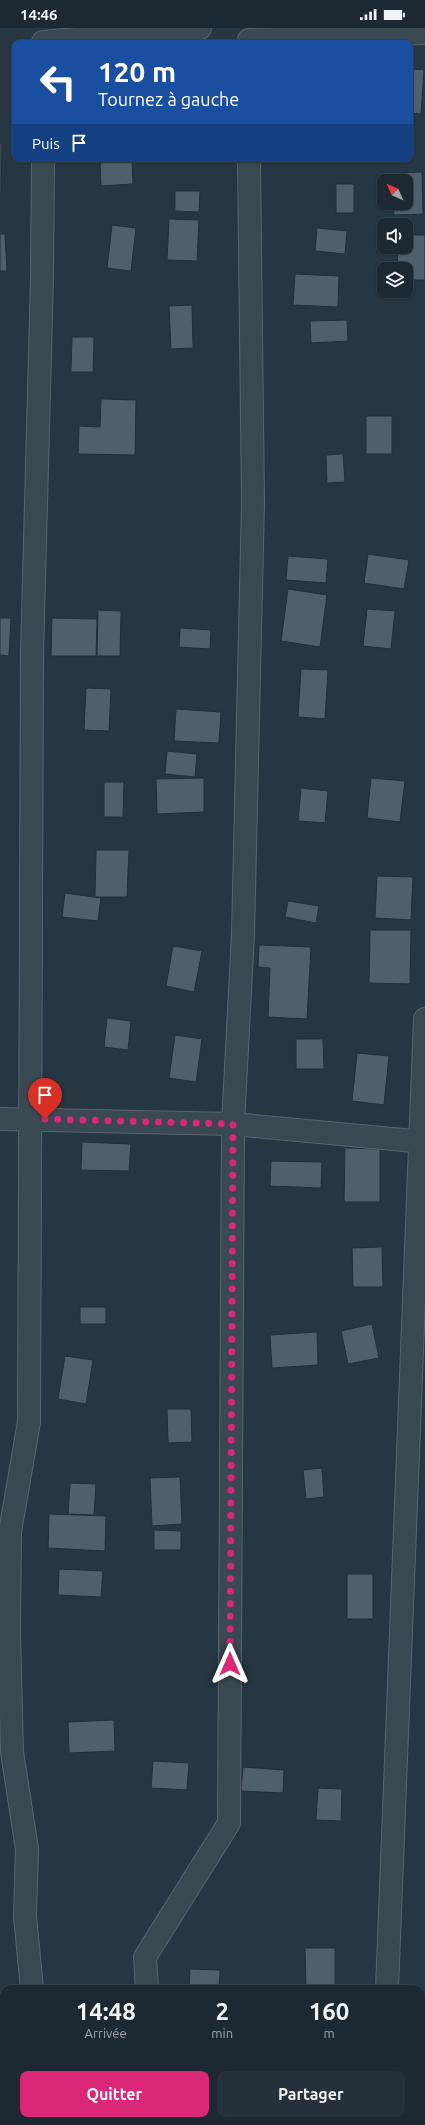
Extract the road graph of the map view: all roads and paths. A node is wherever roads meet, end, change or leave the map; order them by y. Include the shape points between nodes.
1 (200, 28) edge
2 (425, 33) edge
3 (249, 37) edge
4 (42, 38) edge
5 (43, 162) edge
6 (249, 162) edge
7 (425, 1019) edge
8 (0, 1119) edge
9 (30, 1119) junction
10 (233, 1124) junction
11 (422, 1141) edge
12 (32, 1985) edge
13 (147, 1985) edge
14 (388, 1985) edge

1 - 4 street
2 - 3 street
5 - 9 street via 32,654
6 - 10 street via 253,503 243,934
7 - 11 street
8 - 9 street
9 - 10 street
9 - 12 street via 29,1422 10,1532 9,1631 12,1752 27,1850 25,1916
10 - 11 street
10 - 13 street via 229,1823 145,1957
11 - 14 street

